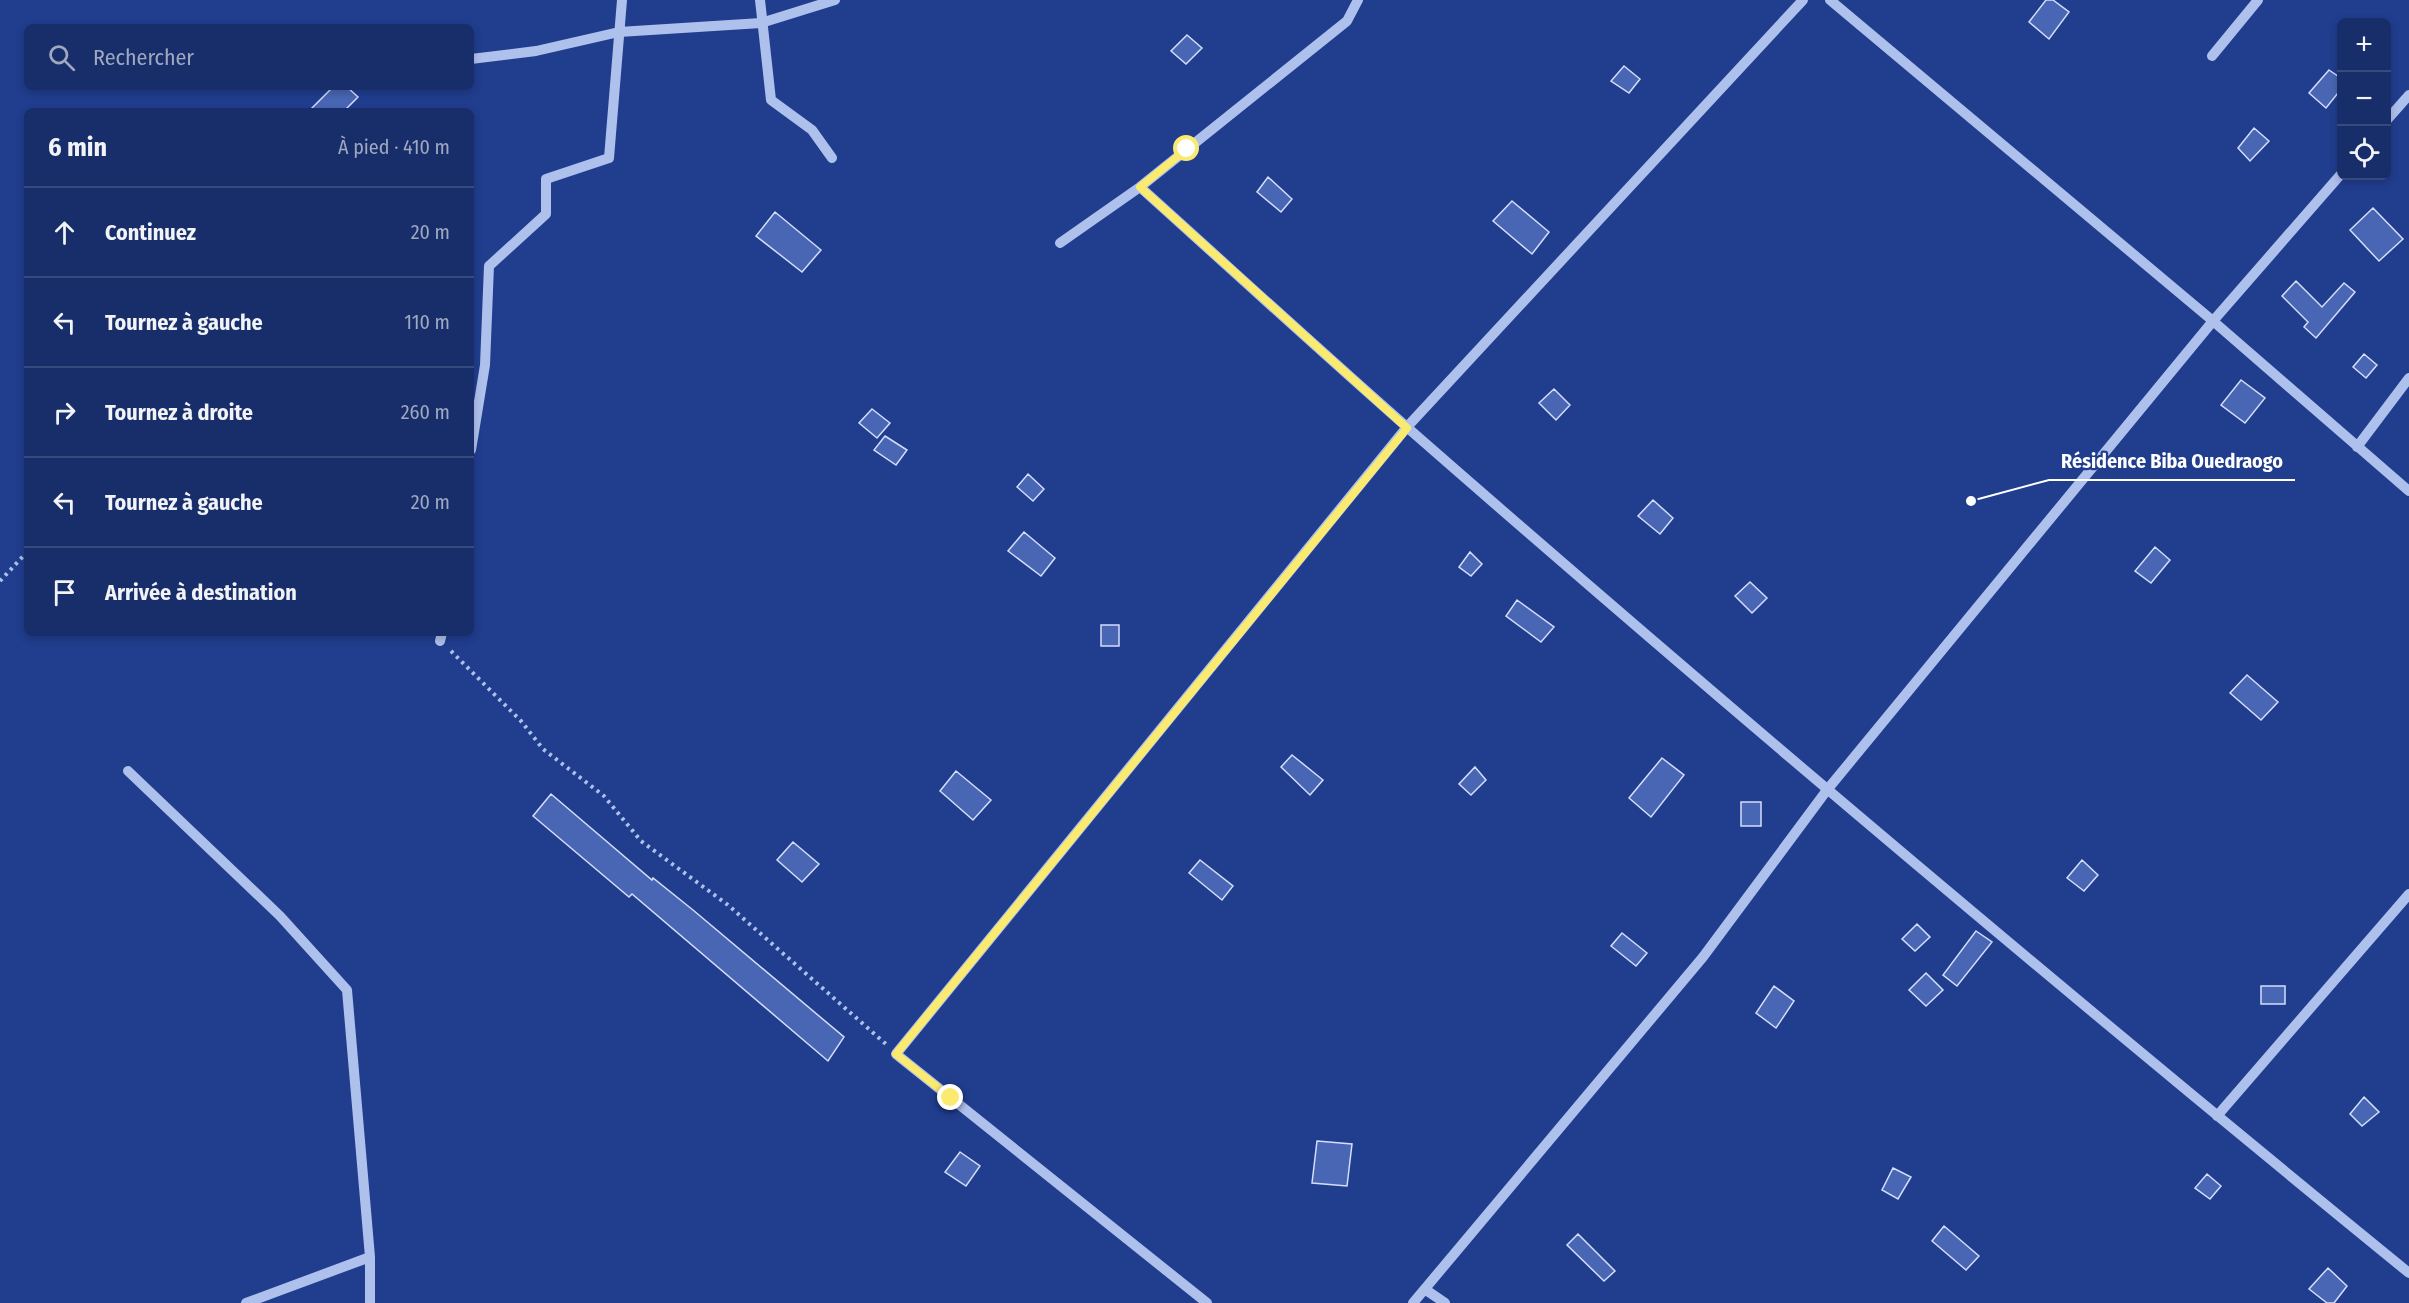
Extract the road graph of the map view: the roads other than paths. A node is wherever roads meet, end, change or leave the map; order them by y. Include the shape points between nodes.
1 (622, 0) edge
2 (760, 0) edge
3 (835, 0) edge
4 (1358, 0) edge
5 (1803, 0) edge
6 (1830, 0) edge
7 (2258, 0) edge
8 (761, 23) junction
9 (619, 32) junction
10 (2212, 56) dead end
11 (474, 59) edge
12 (2409, 95) edge
13 (2391, 115) edge
14 (832, 158) dead end
15 (2337, 179) edge
16 (1140, 187) junction
17 (1060, 243) dead end
18 (2213, 321) junction
19 (2409, 378) edge
20 (1407, 428) junction
21 (474, 432) edge
22 (2357, 447) junction
23 (2409, 491) edge
24 (128, 771) dead end
25 (1827, 790) junction
26 (2409, 894) edge
27 (2217, 1116) junction
28 (370, 1257) junction
29 (2409, 1273) edge
30 (1426, 1290) junction
31 (246, 1303) edge
32 (370, 1303) edge
33 (1207, 1303) edge
34 (1413, 1303) edge
35 (1445, 1303) edge

1 - 9 street
2 - 8 street
3 - 8 street
4 - 16 street via 1347,21
5 - 20 street
6 - 18 street
7 - 10 street
8 - 9 street
8 - 14 street via 771,100 812,130
9 - 11 street via 536,51
9 - 21 street via 609,158 546,179 546,214 489,266 485,365
12 - 13 street
15 - 18 street
16 - 17 street
16 - 20 street
18 - 22 street
18 - 25 street
19 - 22 street
20 - 25 street
20 - 33 street via 896,1054
22 - 23 street
24 - 28 street via 280,916 347,990
25 - 27 street
25 - 30 street via 1703,957 1443,1264
26 - 27 street
27 - 29 street
28 - 31 street
28 - 32 street
30 - 34 street
30 - 35 street

